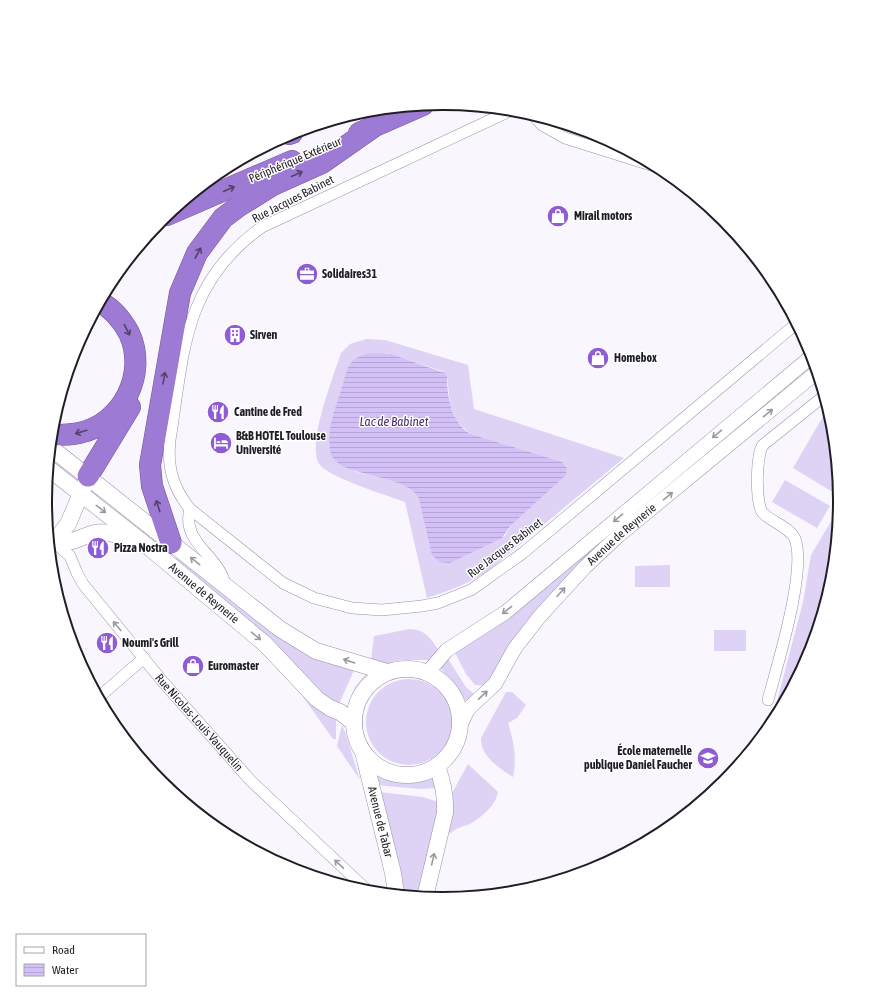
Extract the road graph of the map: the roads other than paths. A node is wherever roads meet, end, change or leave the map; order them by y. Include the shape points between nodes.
1 (409, 112) edge
2 (501, 115) edge
3 (540, 123) edge
4 (372, 128) junction
5 (628, 158) edge
6 (185, 207) edge
7 (104, 305) edge
8 (792, 327) edge
9 (806, 361) edge
10 (812, 376) edge
11 (131, 391) junction
12 (820, 399) edge
13 (58, 435) edge
14 (55, 452) edge
15 (53, 470) edge
16 (85, 484) junction
17 (190, 509) junction
18 (54, 538) edge
19 (54, 540) edge
20 (54, 542) edge
21 (171, 542) junction
22 (151, 549) junction
23 (225, 584) junction
24 (144, 658) junction
25 (387, 672) junction
26 (428, 672) junction
27 (102, 693) edge
28 (768, 700) dead end
29 (354, 723) junction
30 (460, 726) junction
31 (362, 751) junction
32 (437, 766) junction
33 (359, 882) edge
34 (395, 888) edge
35 (426, 891) edge

1 - 4 highway, Périphérique Extérieur
2 - 17 street, Rue Jacques Babinet via 276,220 249,236 223,262 203,292 188,327 170,440 170,471
3 - 5 street via 565,138
6 -> 4 highway, Périphérique Extérieur
21 -> 4 highway via 152,486 150,465 180,293 197,253 223,218 239,206 273,185 322,163
7 -> 11 highway via 118,316 131,339 136,356
8 - 17 street, Rue Jacques Babinet via 523,553 472,590 438,603 382,610 352,608 314,598 283,583
9 -> 26 street, Avenue de Reynerie via 506,612 450,648
30 -> 10 street, Avenue de Reynerie via 468,710 495,684 515,648 540,616 585,567 618,536
11 -> 13 highway via 121,407 99,426 80,433
11 - 16 highway via 130,408
12 - 28 street via 763,445 758,456 758,503 761,511 790,532 795,538 797,548 796,587
14 - 16 main road
15 - 16 main road, Avenue de Reynerie
16 - 18 main road via 68,524
16 - 21 main road, Avenue de Reynerie
16 -> 22 main road, Avenue de Reynerie
17 - 23 street via 187,523 190,530 222,574
19 - 22 main road via 70,543 90,534 108,532
24 -> 20 street, Rue Nicolas-Louis Vauquelin via 83,584 70,556
23 -> 21 main road, Avenue de Reynerie
22 -> 29 main road, Avenue de Reynerie via 265,644 316,699
25 -> 23 main road, Avenue de Reynerie via 316,651 280,629
24 - 27 street
33 -> 24 street, Rue Nicolas-Louis Vauquelin via 251,781
25 - 26 main road via 408,668
25 - 29 main road via 364,690 356,706
26 - 30 main road via 442,681 452,694 459,709
29 - 31 main road via 356,738
30 - 32 main road via 451,752
31 - 32 main road via 374,763 396,774 422,773
31 - 34 main road, Avenue de Tabar
35 -> 32 main road via 446,800

